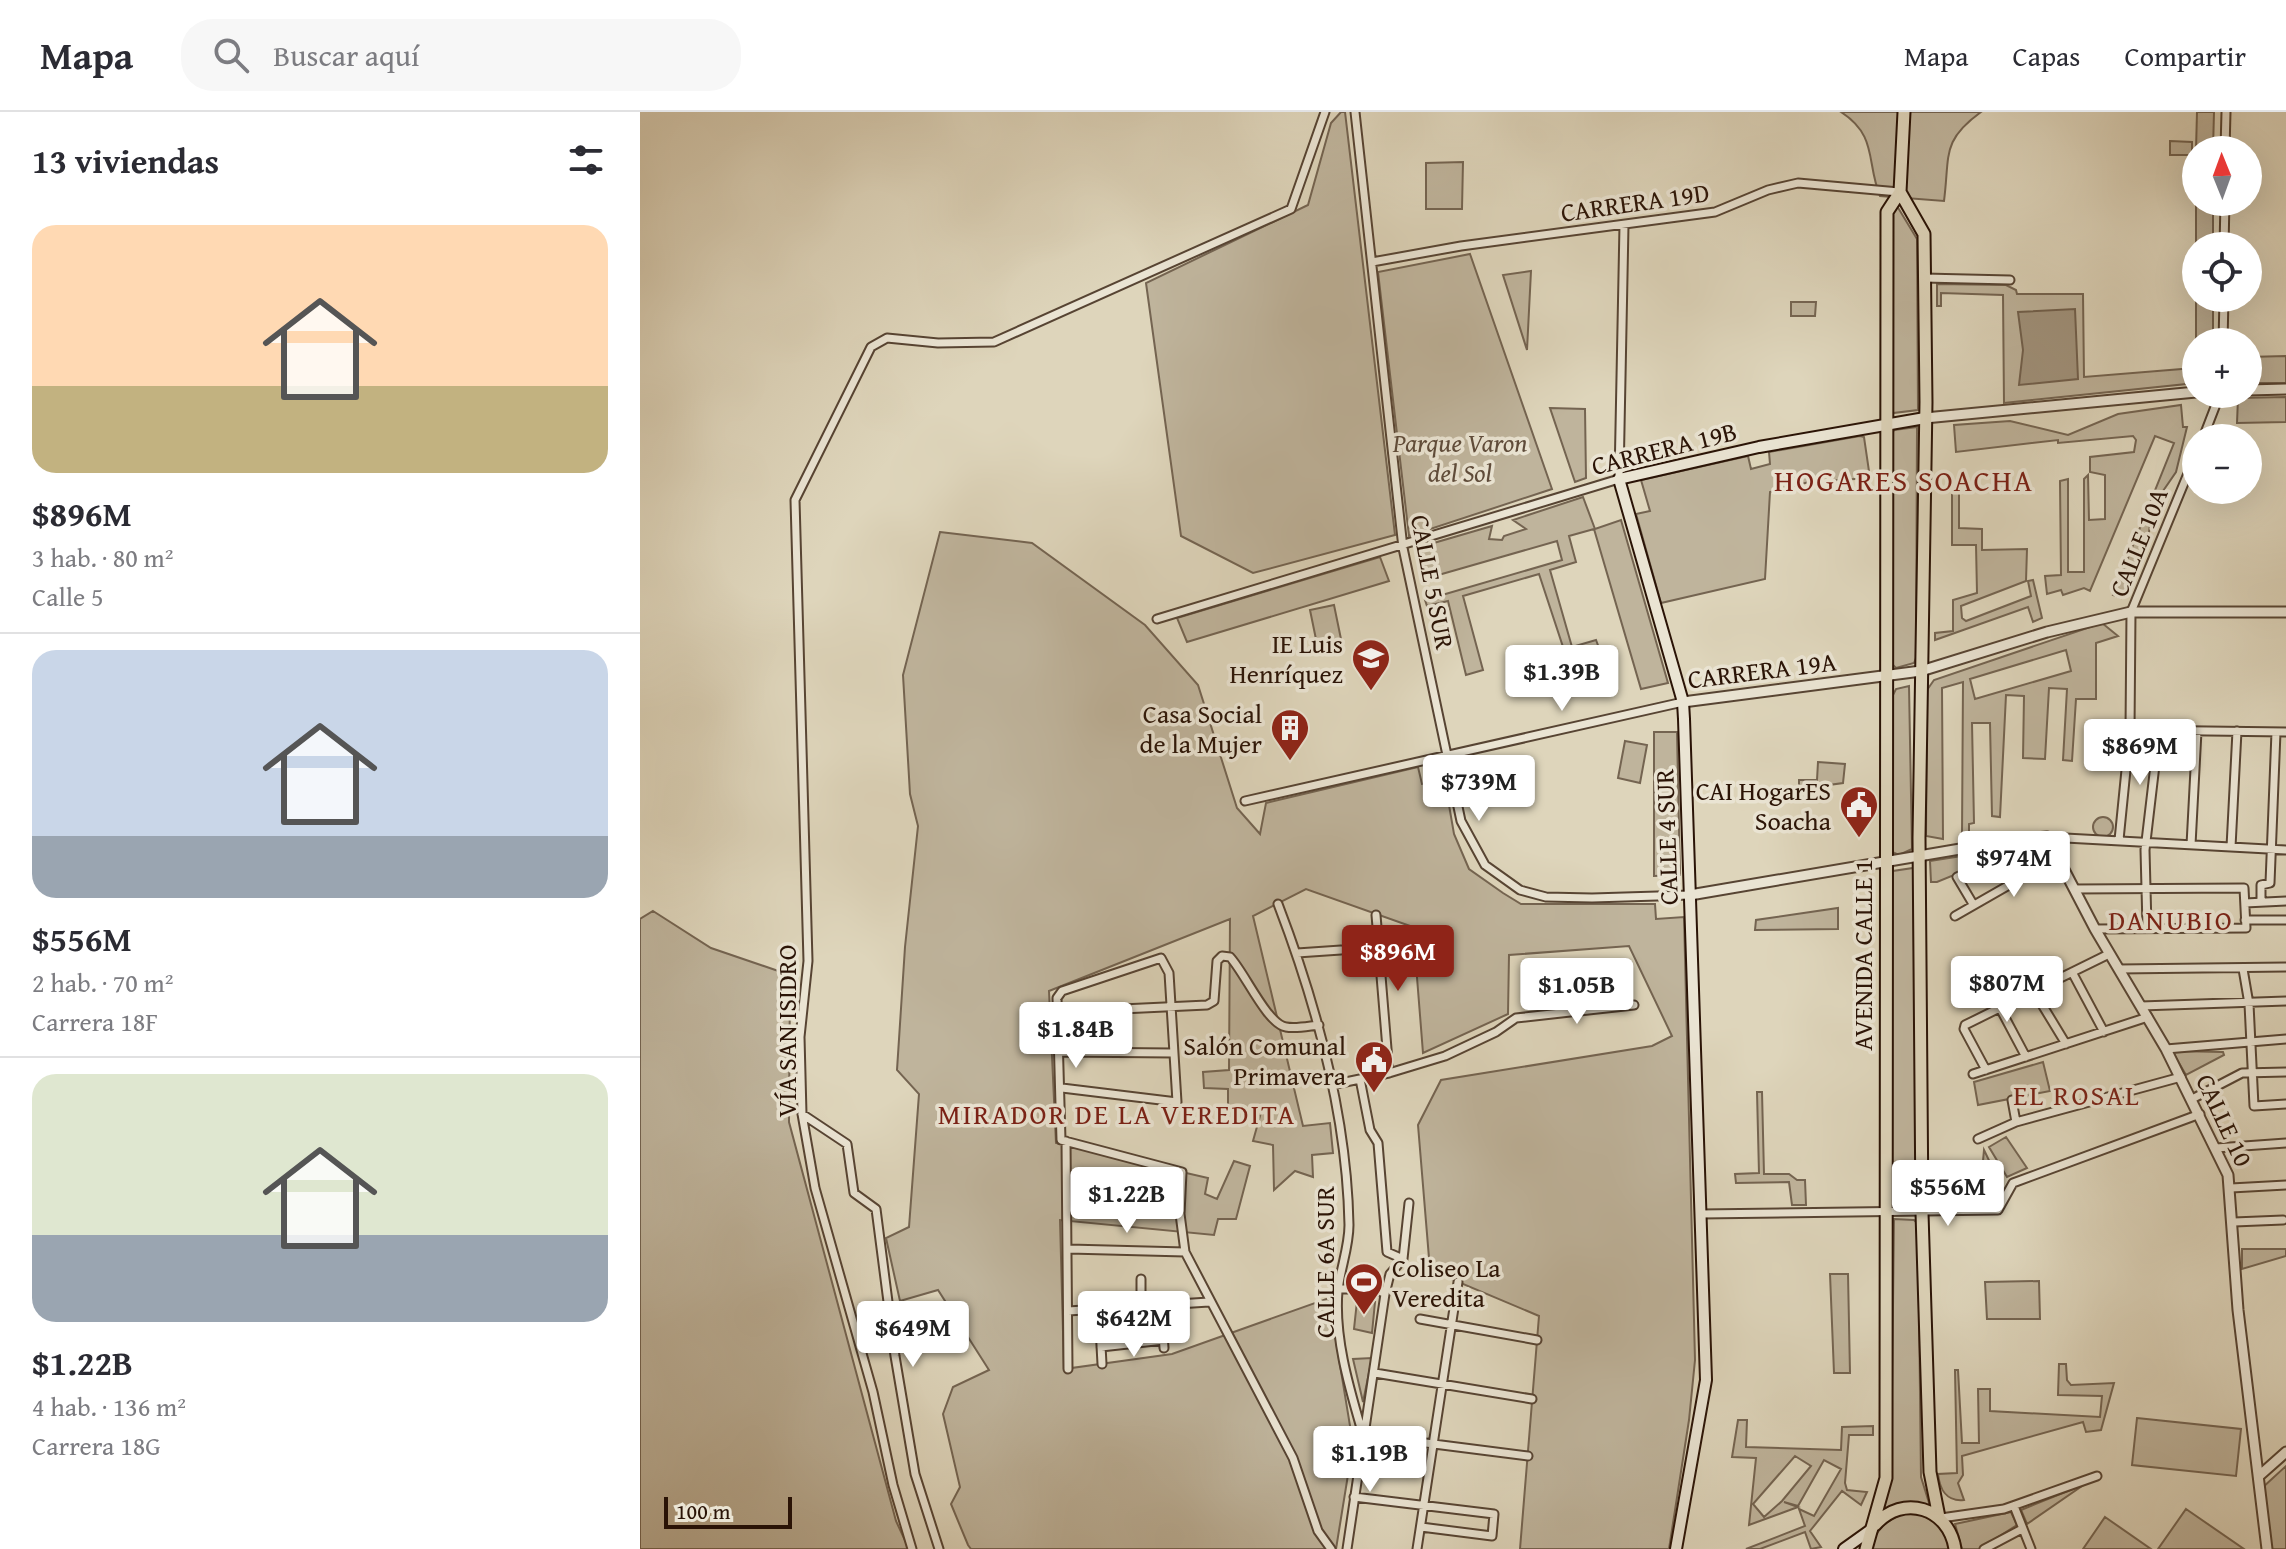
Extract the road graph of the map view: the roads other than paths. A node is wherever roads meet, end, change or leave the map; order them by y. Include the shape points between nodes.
1 (1325, 112) edge
2 (1355, 112) edge
3 (1904, 112) edge
4 (2226, 112) edge
5 (2225, 136) edge
6 (1900, 192) junction
7 (1624, 225) junction
8 (1372, 262) junction
9 (1924, 278) junction
10 (2010, 280) dead end
11 (2286, 389) edge
12 (2262, 390) edge
13 (2182, 393) edge
14 (1925, 418) junction
15 (1887, 423) junction
16 (1619, 479) junction
17 (2182, 488) edge
18 (1403, 545) junction
19 (2131, 612) junction
20 (2286, 612) edge
21 (1157, 619) dead end
22 (1921, 671) junction
23 (1887, 677) junction
24 (1683, 702) junction
25 (2130, 730) junction
26 (2159, 731) junction
27 (2197, 731) junction
28 (2237, 731) junction
29 (2276, 732) junction
30 (2286, 732) edge
31 (1447, 754) junction
32 (1245, 801) dead end
33 (2047, 837) junction
34 (2119, 840) junction
35 (2146, 843) junction
36 (2191, 845) junction
37 (2231, 847) junction
38 (2270, 849) junction
39 (2286, 850) edge
40 (1919, 855) junction
41 (2058, 857) junction
42 (1884, 862) junction
43 (2074, 889) junction
44 (2146, 890) junction
45 (1690, 895) junction
46 (2261, 901) junction
47 (2286, 901) edge
48 (2245, 903) junction
49 (1278, 904) dead end
50 (1973, 904) junction
51 (1376, 915) dead end
52 (1955, 916) dead end
53 (2286, 920) edge
54 (2244, 924) junction
55 (2147, 927) junction
56 (2095, 929) junction
57 (1341, 950) dead end
58 (1297, 953) junction
59 (2109, 954) junction
60 (2286, 967) edge
61 (2119, 969) junction
62 (2243, 969) junction
63 (2072, 972) junction
64 (2035, 993) junction
65 (2286, 1001) edge
66 (2249, 1004) junction
67 (1168, 1005) junction
68 (1634, 1005) dead end
69 (2141, 1006) junction
70 (2001, 1010) junction
71 (1058, 1012) junction
72 (2148, 1017) junction
73 (1319, 1025) junction
74 (2104, 1032) junction
75 (2286, 1039) edge
76 (2251, 1043) junction
77 (2066, 1044) junction
78 (2166, 1049) junction
79 (1060, 1052) junction
80 (1173, 1053) junction
81 (2026, 1057) junction
82 (1986, 1070) junction
83 (2286, 1072) edge
84 (1389, 1073) junction
85 (1973, 1074) dead end
86 (2253, 1074) junction
87 (2181, 1077) junction
88 (1360, 1079) junction
89 (1331, 1085) junction
90 (1062, 1088) junction
91 (2192, 1099) junction
92 (2012, 1100) dead end
93 (2286, 1104) edge
94 (802, 1114) junction
95 (2200, 1114) junction
96 (2016, 1122) junction
97 (1978, 1139) dead end
98 (1064, 1141) junction
99 (2286, 1143) edge
100 (2216, 1148) junction
101 (2286, 1185) edge
102 (2231, 1188) junction
103 (1409, 1203) dead end
104 (1922, 1213) junction
105 (1700, 1214) junction
106 (1885, 1214) junction
107 (2283, 1220) dead end
108 (2234, 1222) junction
109 (1069, 1249) junction
110 (1185, 1252) junction
111 (1403, 1259) junction
112 (1141, 1279) dead end
113 (1458, 1282) dead end
114 (1338, 1289) junction
115 (1385, 1294) junction
116 (1209, 1302) junction
117 (1161, 1305) junction
118 (1141, 1306) junction
119 (1099, 1309) junction
120 (1068, 1311) junction
121 (1420, 1319) dead end
122 (1451, 1326) junction
123 (1537, 1340) dead end
124 (1101, 1347) junction
125 (1102, 1364) dead end
126 (1068, 1369) dead end
127 (1375, 1373) junction
128 (1441, 1384) junction
129 (1532, 1399) dead end
130 (1363, 1435) junction
131 (1434, 1445) junction
132 (2286, 1452) edge
133 (1528, 1456) dead end
134 (2097, 1476) dead end
135 (2259, 1476) junction
136 (1354, 1497) junction
137 (1424, 1505) junction
138 (2014, 1506) junction
139 (1940, 1518) junction
140 (1421, 1527) junction
141 (1872, 1529) junction
142 (2022, 1529) junction
143 (912, 1549) edge
144 (939, 1549) edge
145 (1331, 1549) edge
146 (1347, 1549) edge
147 (1417, 1549) edge
148 (1676, 1549) edge
149 (1844, 1549) edge
150 (1866, 1549) edge
151 (1955, 1549) edge
152 (1984, 1549) edge
153 (2031, 1549) edge
154 (2267, 1549) edge

1 - 94 street, VÍA SAN ISIDRO via 1291,209 994,342 897,338 871,347 795,500 808,961 800,1037
2 - 8 street, CALLE 5 SUR
3 - 6 main road, AVENIDA CALLE 1
4 - 5 street
6 - 7 street, CARRERA 19D via 1798,183 1723,211
6 - 9 main road via 1924,234
6 - 15 main road, AVENIDA CALLE 1 via 1887,212
7 - 8 street, CARRERA 19D
7 - 16 street, CALLE 4 SUR
8 - 18 street, CALLE 5 SUR
9 - 10 street
9 - 14 main road
11 - 12 street
13 - 14 street, CARRERA 19B
14 - 15 main road, CARRERA 19B
14 - 22 main road
15 - 16 main road, CARRERA 19B
15 - 23 main road, AVENIDA CALLE 1
16 - 18 street, CARRERA 19B
16 - 24 main road, CALLE 4 SUR
17 - 19 street, CALLE 10A
18 - 21 street, CARRERA 19B
18 - 31 street, CALLE 5 SUR
19 - 20 street, CARRERA 19A
19 - 22 street, CARRERA 19A
19 - 25 street, CALLE 10A
22 - 23 street, CARRERA 19A
22 - 40 main road
23 - 24 street, CARRERA 19A
23 - 42 main road, AVENIDA CALLE 1
24 - 31 street, CARRERA 19A
24 - 45 main road, CALLE 4 SUR
25 - 26 street
25 - 34 street, CALLE 10A
26 - 27 street
26 - 35 street
27 - 28 street
27 - 36 street
28 - 29 street
28 - 37 street
29 - 30 street
29 - 38 street
31 - 32 street, CARRERA 19A
31 - 45 street, CALLE 5 SUR via 1461,821 1473,848 1499,878 1546,897
33 - 34 street
33 - 40 street
33 - 41 street, CALLE 10
33 - 50 street via 1957,877
34 - 35 street
35 - 36 street
35 - 44 street
36 - 37 street
37 - 38 street
38 - 39 street
38 - 46 street via 2270,883 2261,885
40 - 42 street
40 - 104 main road
41 - 43 street, CALLE 10
41 - 50 street
42 - 45 street
42 - 106 main road, AVENIDA CALLE 1
43 - 44 street
43 - 56 street, CALLE 10
44 - 48 street via 2244,888
44 - 55 street
45 - 105 main road, CALLE 4 SUR
46 - 47 street
46 - 48 street
48 - 54 street
49 - 58 street, CALLE 6A SUR
50 - 52 street
51 - 84 street
53 - 54 street
54 - 55 street
55 - 56 street
56 - 59 street, CALLE 10
57 - 58 street
58 - 73 street, CALLE 6A SUR
59 - 61 street, CALLE 10
59 - 63 street
60 - 62 street
61 - 62 street
61 - 69 street, CALLE 10
62 - 66 street
63 - 64 street
63 - 74 street
64 - 70 street
64 - 77 street
65 - 66 street
66 - 69 street
66 - 76 street
67 - 71 street
67 - 71 street via 1169,973 1161,958 1062,991
67 - 73 street via 1214,1001 1217,961 1230,957 1274,1022 1287,1027
67 - 80 street
68 - 84 street via 1516,1018 1445,1056
69 - 72 street, CALLE 10
70 - 81 street
70 - 82 street via 1965,1025
71 - 79 street
72 - 74 street
72 - 78 street, CALLE 10
73 - 89 street, CALLE 6A SUR
74 - 77 street
75 - 76 street
76 - 78 street
76 - 86 street
77 - 81 street
78 - 87 street, CALLE 10
79 - 80 street
79 - 90 street
80 - 90 street via 1177,1102
81 - 82 street
82 - 85 street
83 - 86 street
84 - 88 street
86 - 91 street via 2242,1073
86 - 93 street via 2254,1106
87 - 91 street, CALLE 10
87 - 96 street
88 - 89 street
88 - 111 street via 1370,1130 1378,1143 1387,1252
89 - 114 street, CALLE 6A SUR via 1349,1223
90 - 98 street
91 - 95 street, CALLE 10
92 - 96 street
94 - 143 street, VÍA SAN ISIDRO via 825,1226
94 - 144 street via 847,1144 854,1193 876,1209 915,1474
95 - 100 street, CALLE 10
95 - 104 street via 2008,1187 2001,1207
96 - 97 street
98 - 109 street
98 - 110 street via 1182,1172
99 - 100 street
100 - 102 street, CALLE 10
101 - 102 street
102 - 108 street, CALLE 10
103 - 111 street
104 - 106 street
104 - 139 main road via 1930,1472
105 - 106 street
105 - 148 main road, CALLE 4 SUR via 1706,1380
106 - 141 main road, AVENIDA CALLE 1 via 1886,1478
107 - 108 street
108 - 135 street, CALLE 10 via 2238,1310
109 - 110 street
109 - 120 street
110 - 116 street
111 - 115 street via 1390,1274
112 - 118 street
113 - 122 street
114 - 115 street via 1377,1289
114 - 130 street, CALLE 6A SUR via 1351,1394
115 - 127 street
116 - 117 street
116 - 145 street via 1293,1458 1318,1531
117 - 118 street
117 - 124 street via 1164,1344
118 - 119 street
119 - 120 street
119 - 124 street
120 - 126 street
121 - 122 street
122 - 123 street
122 - 128 street
124 - 125 street
127 - 128 street
127 - 130 street
128 - 129 street
128 - 131 street
130 - 131 street
130 - 136 street
131 - 133 street
131 - 137 street
132 - 135 street
134 - 138 street
135 - 154 street, CALLE 10
136 - 137 street
136 - 146 street
137 - 140 street
137 - 140 street via 1494,1514 1492,1536
138 - 139 street
138 - 142 street
139 - 141 main road via 1905,1507 1883,1516
139 - 151 main road
140 - 147 street
141 - 149 main road
141 - 150 main road, AVENIDA CALLE 1
142 - 152 street
142 - 153 street

